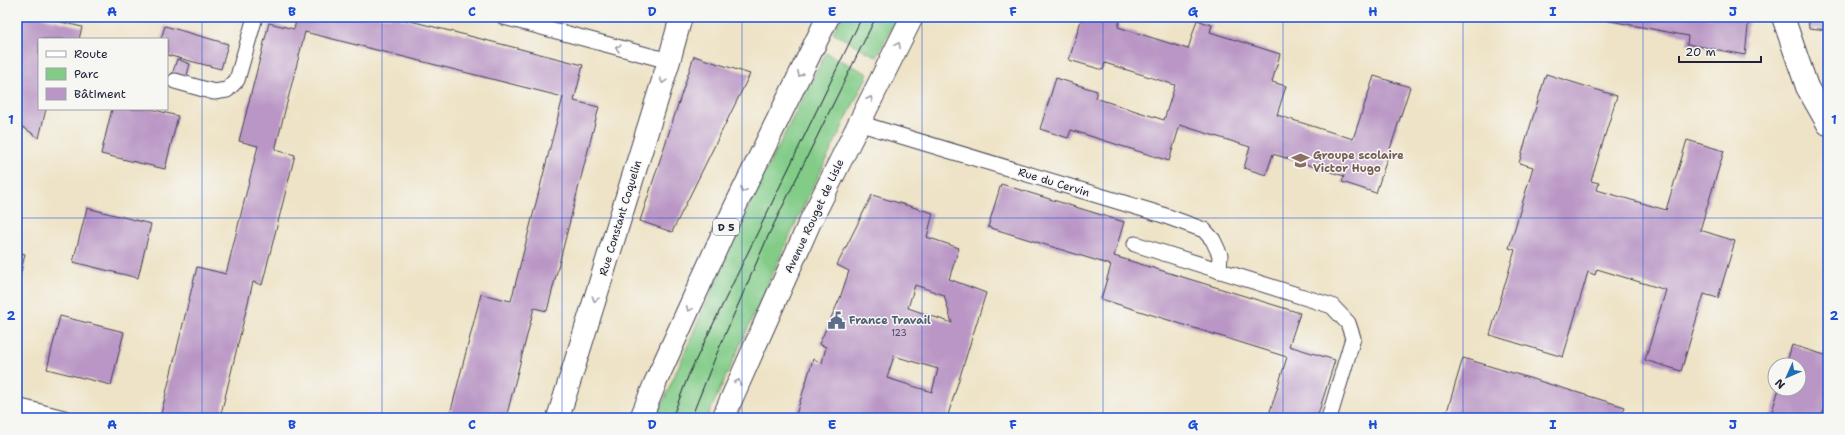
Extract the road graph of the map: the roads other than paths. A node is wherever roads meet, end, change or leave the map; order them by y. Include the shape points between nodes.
1 (255, 17) edge
2 (504, 17) edge
3 (681, 17) edge
4 (828, 17) edge
5 (912, 17) edge
6 (1783, 17) edge
7 (669, 61) junction
8 (175, 81) dead end
9 (858, 123) junction
10 (1828, 124) edge
11 (1135, 244) dead end
12 (1219, 271) junction
13 (17, 406) edge
14 (64, 418) edge
15 (558, 418) edge
16 (641, 418) edge
17 (723, 418) edge
18 (1329, 418) edge

1 - 8 lane via 237,80 227,90 214,92
7 -> 2 lane
3 - 7 main road, Rue Constant Coquelin
4 -> 16 main road, D 5 via 735,207
9 -> 5 main road, Avenue Rouget de Lisle
6 - 10 main road via 1807,87
7 -> 15 main road, Rue Constant Coquelin
9 - 12 lane, Rue du Cervin via 1160,214 1204,230 1213,240 1220,255
17 -> 9 main road, Avenue Rouget de Lisle via 810,222
11 - 12 lane
12 - 18 lane via 1332,306 1348,323 1353,338
13 - 14 lane

